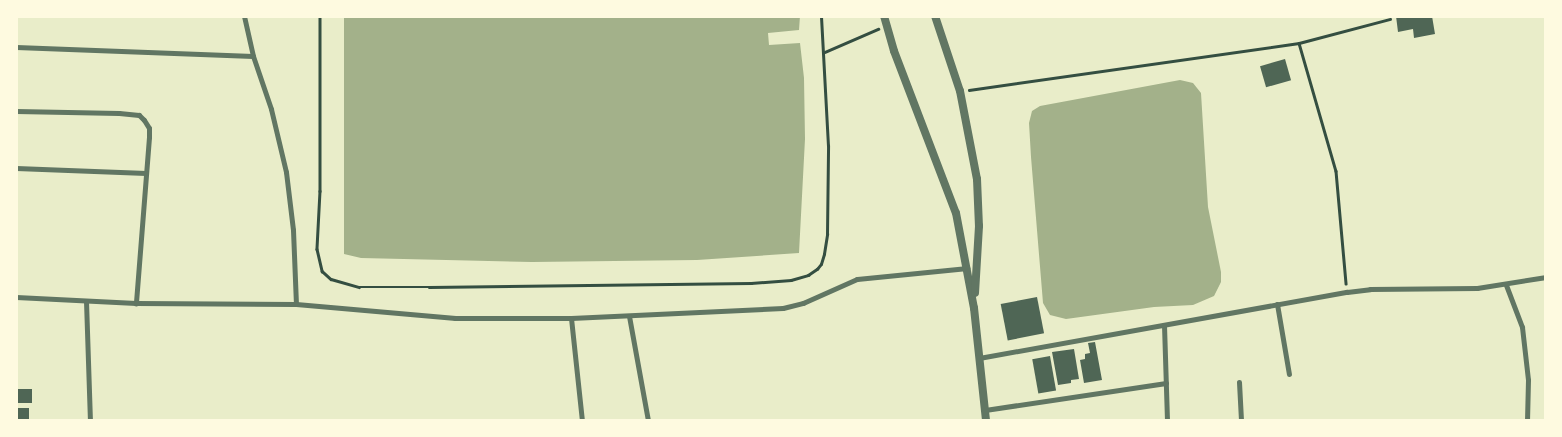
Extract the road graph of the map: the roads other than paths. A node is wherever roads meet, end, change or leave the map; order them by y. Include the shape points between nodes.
1 (244, 16) edge
2 (884, 16) edge
3 (935, 16) edge
4 (16, 47) edge
5 (253, 56) junction
6 (16, 111) edge
7 (16, 168) edge
8 (146, 173) junction
9 (967, 268) junction
10 (1546, 277) edge
11 (1506, 285) junction
12 (16, 297) edge
13 (86, 301) junction
14 (136, 303) junction
15 (296, 304) junction
16 (1277, 304) junction
17 (974, 308) junction
18 (629, 316) junction
19 (571, 318) junction
20 (1164, 325) junction
21 (979, 358) junction
22 (1288, 374) dead end
23 (1239, 382) dead end
24 (1166, 383) junction
25 (984, 410) junction
26 (90, 421) edge
27 (582, 421) edge
28 (648, 421) edge
29 (986, 421) edge
30 (1167, 421) edge
31 (1241, 421) edge
32 (1527, 421) edge

1 - 5 street
2 - 9 street via 894,51 956,213
3 - 17 street via 960,91 977,179 979,226
4 - 5 street
5 - 15 street via 271,109 286,172 293,230
6 - 8 street via 139,115 149,128
7 - 8 street
8 - 14 street
9 - 17 street
9 - 18 street via 857,279 803,304 783,308
10 - 11 street
11 - 16 street via 1370,289
11 - 32 street via 1522,328 1528,380
12 - 13 street
13 - 14 street
13 - 26 street
14 - 15 street
15 - 19 street via 455,318
16 - 20 street
16 - 22 street
17 - 21 street
18 - 19 street
18 - 28 street
19 - 27 street
20 - 21 street
20 - 24 street
21 - 25 street
23 - 31 street
24 - 25 street
24 - 30 street
25 - 29 street

